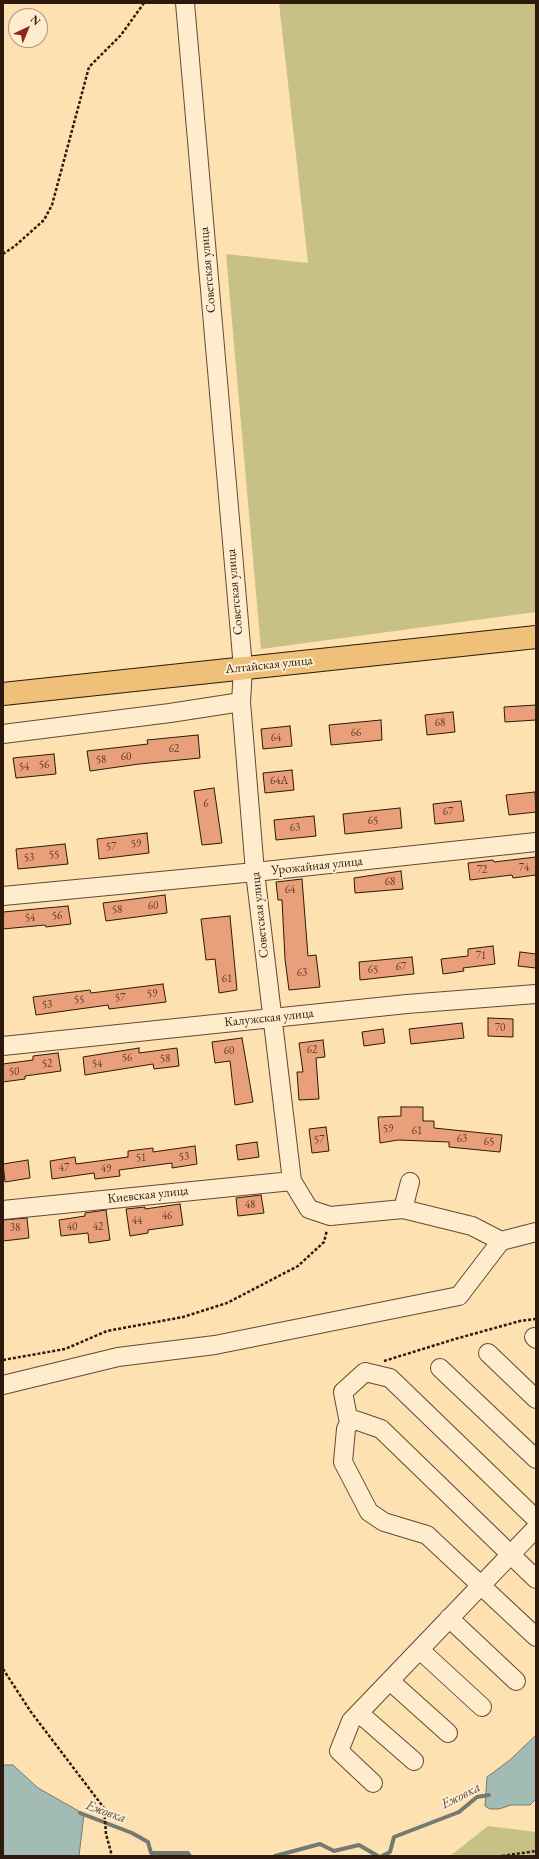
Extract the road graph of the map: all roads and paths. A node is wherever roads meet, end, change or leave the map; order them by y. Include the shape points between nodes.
1 (144, 3) edge
2 (185, 3) edge
3 (3, 254) edge
4 (536, 637) edge
5 (243, 668) junction
6 (3, 694) edge
7 (241, 702) junction
8 (3, 734) edge
9 (536, 842) edge
10 (255, 872) junction
11 (3, 896) edge
12 (536, 994) edge
13 (271, 1018) junction
14 (3, 1046) edge
15 (292, 1181) junction
16 (410, 1182) dead end
17 (404, 1209) junction
18 (3, 1210) edge
19 (330, 1216) junction
20 (536, 1232) edge
21 (501, 1241) junction
22 (536, 1319) edge
23 (488, 1353) dead end
24 (3, 1360) edge
25 (440, 1368) dead end
26 (365, 1372) junction
27 (3, 1385) edge
28 (536, 1400) edge
29 (349, 1423) junction
30 (536, 1459) edge
31 (536, 1519) edge
32 (536, 1528) edge
33 (510, 1555) junction
34 (536, 1579) edge
35 (481, 1585) junction
36 (449, 1618) junction
37 (536, 1637) edge
38 (420, 1650) junction
39 (3, 1669) edge
40 (516, 1680) dead end
41 (390, 1681) junction
42 (482, 1707) dead end
43 (359, 1713) junction
44 (448, 1733) dead end
45 (414, 1761) dead end
46 (373, 1783) dead end
47 (536, 1851) edge
48 (112, 1856) edge
49 (502, 1856) edge

1 - 3 path via 121,35 90,67 52,205 44,220
2 - 5 street, Советская улица
4 - 5 main road, Алтайская улица
5 - 6 main road, Алтайская улица
5 - 7 street, Советская улица
7 - 8 street
7 - 10 street, Советская улица
9 - 10 street, Урожайная улица
10 - 11 street, Урожайная улица
10 - 13 street, Советская улица
12 - 13 street, Калужская улица
13 - 14 street, Калужская улица
13 - 15 street, Советская улица
15 - 18 street, Киевская улица
15 - 19 street via 309,1209
16 - 17 street
17 - 19 street
17 - 21 street via 472,1226
19 - 24 path via 324,1242 298,1266 227,1303 183,1317 107,1331 64,1349
20 - 21 street
21 - 27 street via 459,1296 215,1345 118,1357
22 - 26 path via 455,1339 385,1361
23 - 28 street
25 - 30 street
26 - 29 street via 343,1392
26 - 31 street via 390,1378
29 - 33 street via 355,1420 380,1429
29 - 35 street via 346,1429 343,1462 369,1512 384,1522 427,1535
32 - 33 street
33 - 34 street
33 - 35 street
35 - 36 street
35 - 37 street
36 - 38 street
36 - 40 street
38 - 41 street
38 - 42 street
39 - 48 path via 31,1712 104,1808 106,1834
41 - 43 street
41 - 44 street
43 - 45 street
43 - 46 street via 351,1721 339,1751
47 - 49 path

